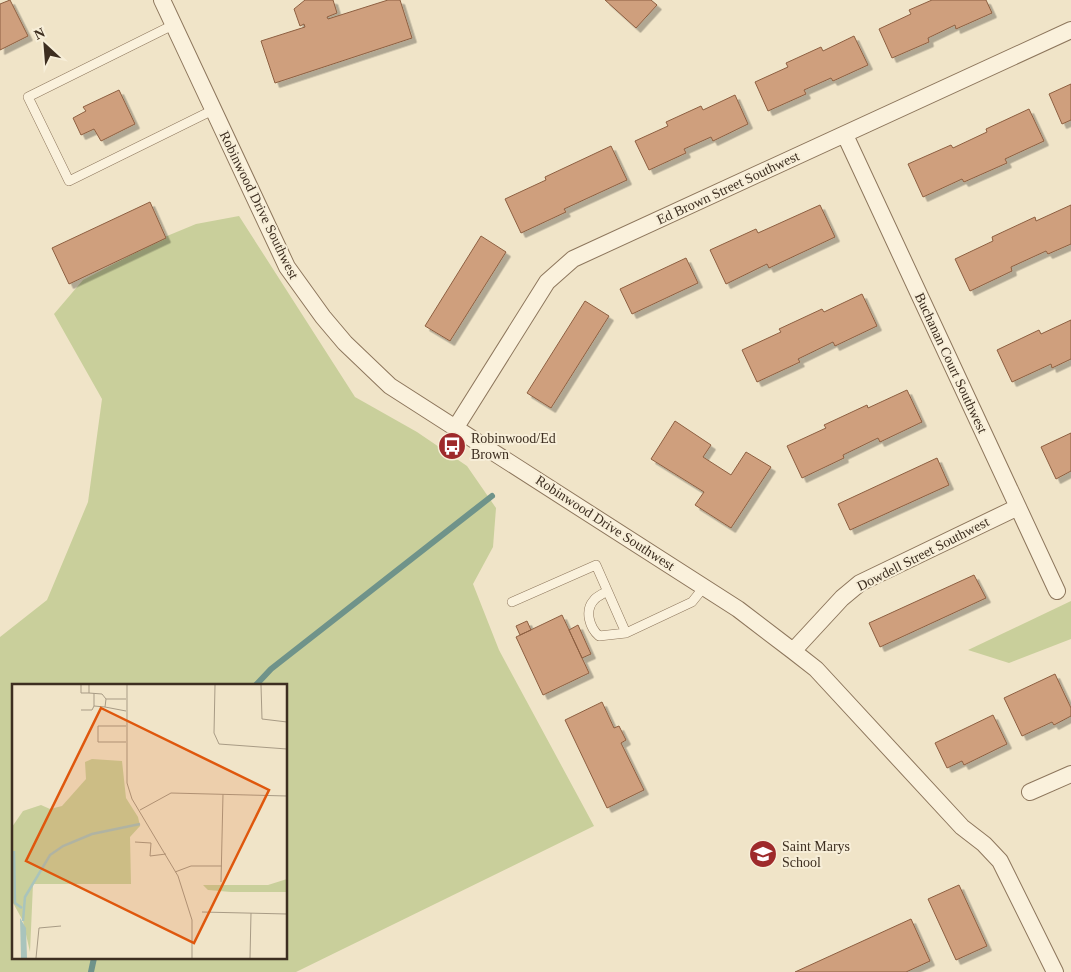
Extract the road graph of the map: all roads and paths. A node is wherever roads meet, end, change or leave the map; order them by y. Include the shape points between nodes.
1 (162, 0) edge
2 (173, 25) junction
3 (1071, 30) edge
4 (213, 110) junction
5 (845, 135) junction
6 (456, 427) junction
7 (1018, 507) junction
8 (704, 587) junction
9 (607, 591) junction
10 (1057, 591) dead end
11 (512, 602) dead end
12 (626, 633) junction
13 (793, 651) junction
14 (1071, 774) edge
15 (1030, 792) dead end
16 (1055, 972) edge

1 - 2 street, Robinwood Drive Southwest
2 - 4 street, Robinwood Drive Southwest
2 - 4 lane via 28,96 69,181
3 - 5 street, Ed Brown Street Southwest
4 - 6 street, Robinwood Drive Southwest via 297,283 345,343 390,386
5 - 6 street, Ed Brown Street Southwest via 561,267 547,282
5 - 7 street, Buchanan Court Southwest
6 - 8 street, Robinwood Drive Southwest
7 - 10 street, Buchanan Court Southwest
7 - 13 street, Dowdell Street Southwest via 860,583
8 - 12 lane via 692,602
8 - 13 street, Robinwood Drive Southwest
9 - 11 lane via 596,565
9 - 12 lane
9 - 12 lane via 593,601 589,613 591,630 598,636
13 - 16 street, Robinwood Drive Southwest via 816,669 962,827 1000,861
14 - 15 street

